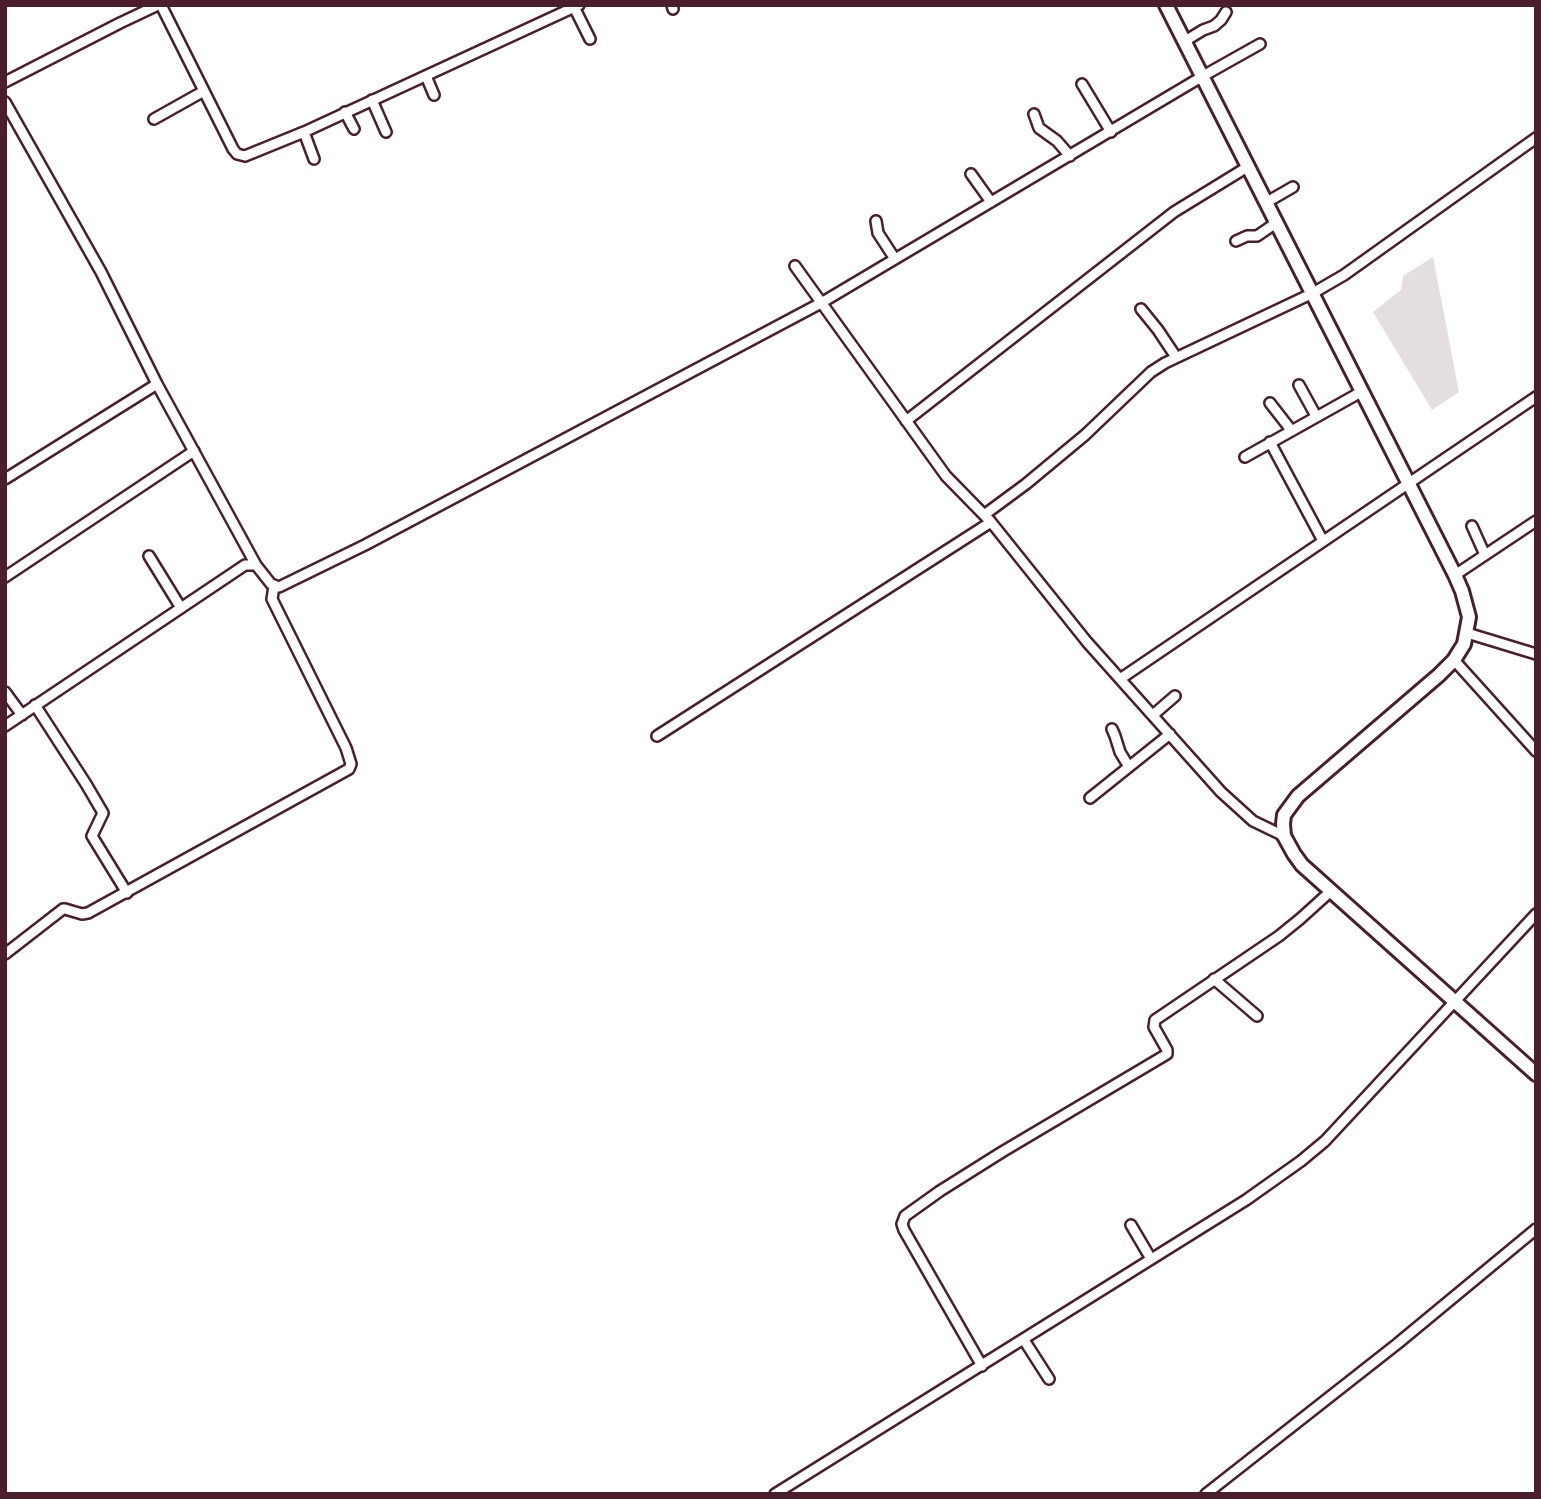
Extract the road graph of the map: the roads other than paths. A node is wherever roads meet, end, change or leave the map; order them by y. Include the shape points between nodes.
1 (160, 5) edge
2 (1166, 5) edge
3 (576, 6) edge
4 (1226, 12) dead end
5 (590, 39) dead end
6 (1185, 41) junction
7 (1260, 44) dead end
8 (426, 76) junction
9 (1203, 76) junction
10 (5, 82) edge
11 (1083, 84) dead end
12 (204, 91) junction
13 (434, 95) dead end
14 (372, 100) junction
15 (5, 102) edge
16 (345, 112) junction
17 (1034, 114) dead end
18 (154, 119) dead end
19 (354, 129) dead end
20 (304, 132) junction
21 (386, 132) dead end
22 (1111, 132) junction
23 (1536, 138) edge
24 (1070, 156) junction
25 (314, 159) dead end
26 (1249, 166) junction
27 (971, 174) dead end
28 (1293, 187) dead end
29 (991, 202) junction
30 (1267, 202) junction
31 (876, 221) dead end
32 (1276, 223) junction
33 (1236, 241) dead end
34 (895, 259) junction
35 (795, 266) dead end
36 (1313, 293) junction
37 (821, 303) junction
38 (1142, 310) dead end
39 (1177, 357) junction
40 (157, 384) junction
41 (1299, 385) dead end
42 (1362, 392) junction
43 (1536, 397) edge
44 (1270, 403) dead end
45 (1316, 416) junction
46 (906, 421) junction
47 (1291, 430) junction
48 (1270, 442) junction
49 (194, 451) junction
50 (1245, 457) dead end
51 (5, 480) edge
52 (1408, 483) junction
53 (988, 519) junction
54 (1536, 521) edge
55 (1472, 526) dead end
56 (1323, 541) junction
57 (1485, 555) junction
58 (149, 556) dead end
59 (256, 565) junction
60 (1455, 575) junction
61 (5, 577) edge
62 (274, 586) junction
63 (181, 608) junction
64 (1467, 634) junction
65 (1536, 654) edge
66 (1454, 660) junction
67 (1120, 678) junction
68 (5, 692) edge
69 (1175, 696) dead end
70 (36, 705) junction
71 (22, 715) junction
72 (1153, 715) junction
73 (5, 726) edge
74 (1111, 729) dead end
75 (1170, 734) junction
76 (657, 736) dead end
77 (1536, 751) edge
78 (1129, 767) junction
79 (1090, 798) dead end
80 (1284, 836) junction
81 (1331, 891) junction
82 (127, 892) junction
83 (1536, 914) edge
84 (5, 954) edge
85 (1214, 979) junction
86 (1455, 1002) junction
87 (1257, 1016) dead end
88 (1536, 1074) edge
89 (1131, 1225) dead end
90 (1536, 1229) edge
91 (1151, 1258) junction
92 (1024, 1340) junction
93 (982, 1366) junction
94 (1049, 1379) dead end
95 (775, 1494) edge
96 (1206, 1494) edge

1 - 10 street
1 - 12 street
2 - 6 main road
3 - 5 street
3 - 8 street
4 - 6 street via 1214,26
6 - 9 main road
7 - 9 street
8 - 13 street
8 - 14 street
9 - 22 street
9 - 26 main road
11 - 22 street
12 - 18 street
12 - 20 street via 237,154 248,156
14 - 16 street
14 - 21 street
15 - 40 street via 101,272
16 - 19 street
16 - 20 street
17 - 24 street via 1039,128
20 - 25 street
22 - 24 street
23 - 36 street
24 - 29 street
26 - 30 main road
26 - 46 street via 1174,212
27 - 29 street
28 - 30 street
29 - 34 street
30 - 32 main road
31 - 34 street via 878,233
32 - 33 street via 1257,236
32 - 36 main road
34 - 37 street
35 - 37 street
36 - 39 street
36 - 42 main road
37 - 46 street
37 - 62 street via 365,545
38 - 39 street
39 - 53 street via 1151,372
40 - 49 street
40 - 51 street
41 - 45 street
42 - 45 street
42 - 52 main road
43 - 52 street
44 - 47 street
45 - 47 street
46 - 53 street via 946,476
47 - 48 street
48 - 50 street
48 - 56 street
49 - 59 street
49 - 61 street
52 - 56 street
52 - 60 main road
53 - 67 street
53 - 76 street
54 - 57 street
55 - 57 street
56 - 67 street
57 - 60 street
58 - 63 street
59 - 62 street
59 - 63 street via 245,565
60 - 64 main road via 1469,617
62 - 82 street via 272,599 351,766
63 - 70 street
64 - 65 street
64 - 66 main road
66 - 77 street
66 - 80 main road via 1298,796 1284,815
67 - 72 street
68 - 71 street
69 - 72 street
70 - 71 street
70 - 82 street via 103,814 92,836
71 - 73 street
72 - 75 street
74 - 78 street
75 - 78 street
75 - 80 street via 1240,811
78 - 79 street
80 - 81 main road via 1302,865
81 - 85 street via 1290,928
81 - 86 main road
82 - 84 street via 88,913 63,909
83 - 86 street
85 - 87 street
85 - 93 street via 1155,1020 1154,1027 1167,1046 1162,1058 905,1216 904,1230
86 - 88 main road
86 - 91 street via 1325,1141 1246,1200
89 - 91 street
90 - 96 street
91 - 92 street
92 - 93 street
92 - 94 street
93 - 95 street

